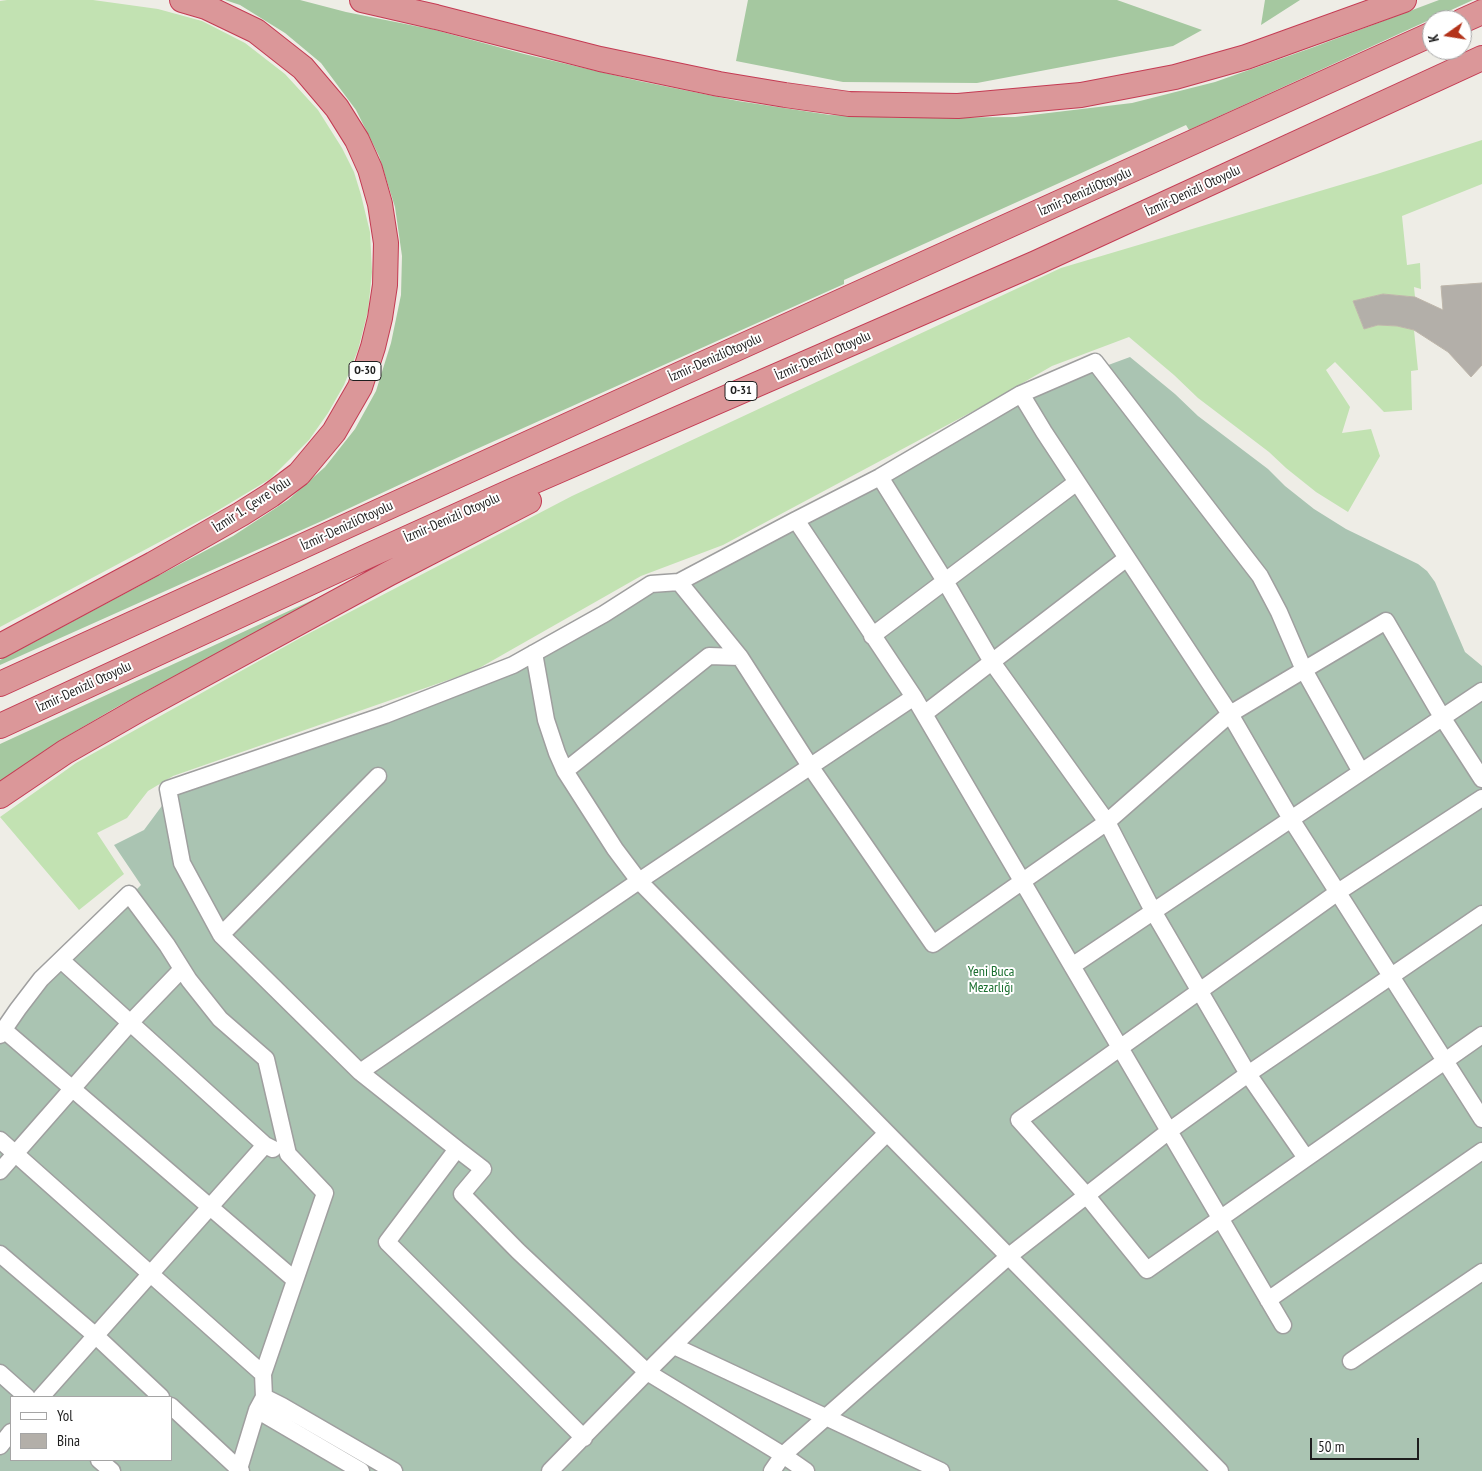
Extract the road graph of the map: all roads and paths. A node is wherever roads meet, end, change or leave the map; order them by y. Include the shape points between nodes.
1 (182, 0) edge
2 (362, 0) edge
3 (1404, 0) edge
4 (1422, 39) edge
5 (1482, 58) edge
6 (1021, 394) junction
7 (689, 414) junction
8 (880, 477) junction
9 (1077, 482) junction
10 (796, 520) junction
11 (1127, 558) junction
12 (945, 581) junction
13 (678, 582) junction
14 (872, 636) junction
15 (0, 646) edge
16 (534, 653) junction
17 (740, 657) junction
18 (992, 662) junction
19 (1304, 670) junction
20 (0, 684) edge
21 (1482, 691) edge
22 (914, 697) junction
23 (924, 714) junction
24 (1230, 714) junction
25 (1442, 717) junction
26 (0, 726) edge
27 (810, 766) junction
28 (565, 771) junction
29 (1361, 772) junction
30 (378, 776) dead end
31 (1482, 779) edge
32 (0, 796) edge
33 (1482, 798) edge
34 (1291, 819) junction
35 (1107, 822) junction
36 (640, 881) junction
37 (1022, 882) junction
38 (1338, 892) junction
39 (1153, 911) junction
40 (1482, 914) edge
41 (221, 936) junction
42 (60, 960) junction
43 (1072, 966) junction
44 (182, 969) junction
45 (1392, 976) junction
46 (1199, 991) junction
47 (130, 1024) junction
48 (2, 1032) edge
49 (1482, 1035) edge
50 (1120, 1048) junction
51 (1445, 1061) junction
52 (360, 1072) junction
53 (1248, 1074) junction
54 (73, 1089) junction
55 (1482, 1119) edge
56 (1169, 1131) junction
57 (887, 1133) junction
58 (0, 1140) edge
59 (264, 1145) junction
60 (457, 1149) junction
61 (1482, 1151) edge
62 (16, 1154) junction
63 (288, 1154) junction
64 (1306, 1158) junction
65 (0, 1171) edge
66 (1086, 1196) junction
67 (210, 1207) junction
68 (1220, 1219) junction
69 (0, 1254) edge
70 (1009, 1256) junction
71 (1482, 1272) edge
72 (151, 1274) junction
73 (295, 1280) junction
74 (1268, 1300) junction
75 (1283, 1325) dead end
76 (96, 1336) junction
77 (674, 1346) junction
78 (1351, 1361) dead end
79 (0, 1372) edge
80 (647, 1372) junction
81 (263, 1374) junction
82 (26, 1396) edge
83 (42, 1396) edge
84 (160, 1396) edge
85 (260, 1403) junction
86 (172, 1407) edge
87 (826, 1416) junction
88 (10, 1433) edge
89 (584, 1438) junction
90 (0, 1446) edge
91 (783, 1455) junction
92 (99, 1461) edge
93 (239, 1470) edge
94 (112, 1471) edge
95 (361, 1471) edge
96 (394, 1471) edge
97 (550, 1471) edge
98 (772, 1471) edge
99 (806, 1471) edge
100 (941, 1471) edge
101 (1220, 1471) edge

1 - 15 highway, İzmir 1. Çevre Yolu / O-30 via 206,7 256,31 302,68 337,108 357,140 375,186 386,243 385,285 373,347 356,394 334,432 300,474 241,514 154,564
2 - 3 highway via 600,59 719,84 849,104 958,106 1080,95 1175,77 1246,57
4 - 20 highway, İzmir-DenizliOtoyolu
5 - 7 highway, İzmir-Denizli Otoyolu / O-31 via 1045,258
6 - 8 lane
6 - 9 lane
6 - 19 lane via 1095,362 1260,576
7 - 26 highway, İzmir-Denizli Otoyolu / O-31 via 379,551
7 - 32 highway via 594,472 518,505 140,709 66,752
8 - 10 lane
8 - 12 lane
9 - 11 lane
9 - 12 lane
10 - 13 lane
10 - 14 lane
11 - 18 lane
11 - 24 lane
12 - 14 lane
12 - 18 lane
13 - 16 lane via 651,584
13 - 17 lane
14 - 22 lane
16 - 28 lane via 546,720
16 - 41 lane via 513,665 385,715 168,789 182,863
17 - 27 lane
17 - 28 lane via 709,656
18 - 23 lane
18 - 35 lane
19 - 24 lane
19 - 25 lane via 1386,621
19 - 29 lane
21 - 25 lane
22 - 23 lane
22 - 27 lane
23 - 37 lane
24 - 34 lane
24 - 35 lane
25 - 29 lane
25 - 31 lane
27 - 36 lane
27 - 37 lane via 934,944
28 - 36 lane via 615,849
29 - 34 lane
30 - 41 lane
33 - 38 lane
34 - 38 lane
34 - 39 lane
35 - 37 lane
35 - 39 lane
36 - 52 lane
36 - 57 lane
37 - 43 lane
38 - 45 lane
38 - 46 lane
39 - 43 lane
39 - 46 lane
40 - 45 lane
41 - 52 lane
42 - 44 lane via 129,894
42 - 47 lane
42 - 48 lane via 41,979
43 - 50 lane
44 - 47 lane
44 - 63 lane via 220,1019 266,1059
45 - 51 lane
45 - 53 lane
46 - 50 lane
46 - 53 lane
47 - 54 lane
47 - 59 lane
48 - 54 lane
49 - 51 lane
50 - 56 lane
50 - 66 lane via 1019,1120
51 - 55 lane
51 - 64 lane
52 - 60 lane
53 - 56 lane
53 - 64 lane
54 - 62 lane
54 - 67 lane
56 - 66 lane
56 - 68 lane
57 - 70 lane
57 - 77 lane
58 - 62 lane
59 - 63 lane
59 - 67 lane
60 - 80 lane via 483,1169 462,1194
60 - 89 lane via 387,1242
61 - 74 lane
62 - 65 lane
62 - 72 lane
63 - 73 lane via 325,1194
64 - 68 lane
66 - 68 lane via 1147,1270
66 - 70 lane
67 - 72 lane
67 - 73 lane
68 - 74 lane
69 - 76 lane
70 - 87 lane
70 - 101 lane
71 - 78 lane
72 - 76 lane
72 - 81 lane
73 - 81 lane
74 - 75 lane
76 - 83 lane
76 - 84 lane
77 - 80 lane
77 - 87 lane
79 - 82 lane
80 - 89 lane
80 - 91 lane
81 - 85 lane
85 - 93 lane
85 - 95 lane
85 - 96 lane via 282,1406
86 - 93 lane
87 - 91 lane
87 - 100 lane
88 - 90 lane
89 - 97 lane
91 - 98 lane
91 - 99 lane
92 - 94 lane

